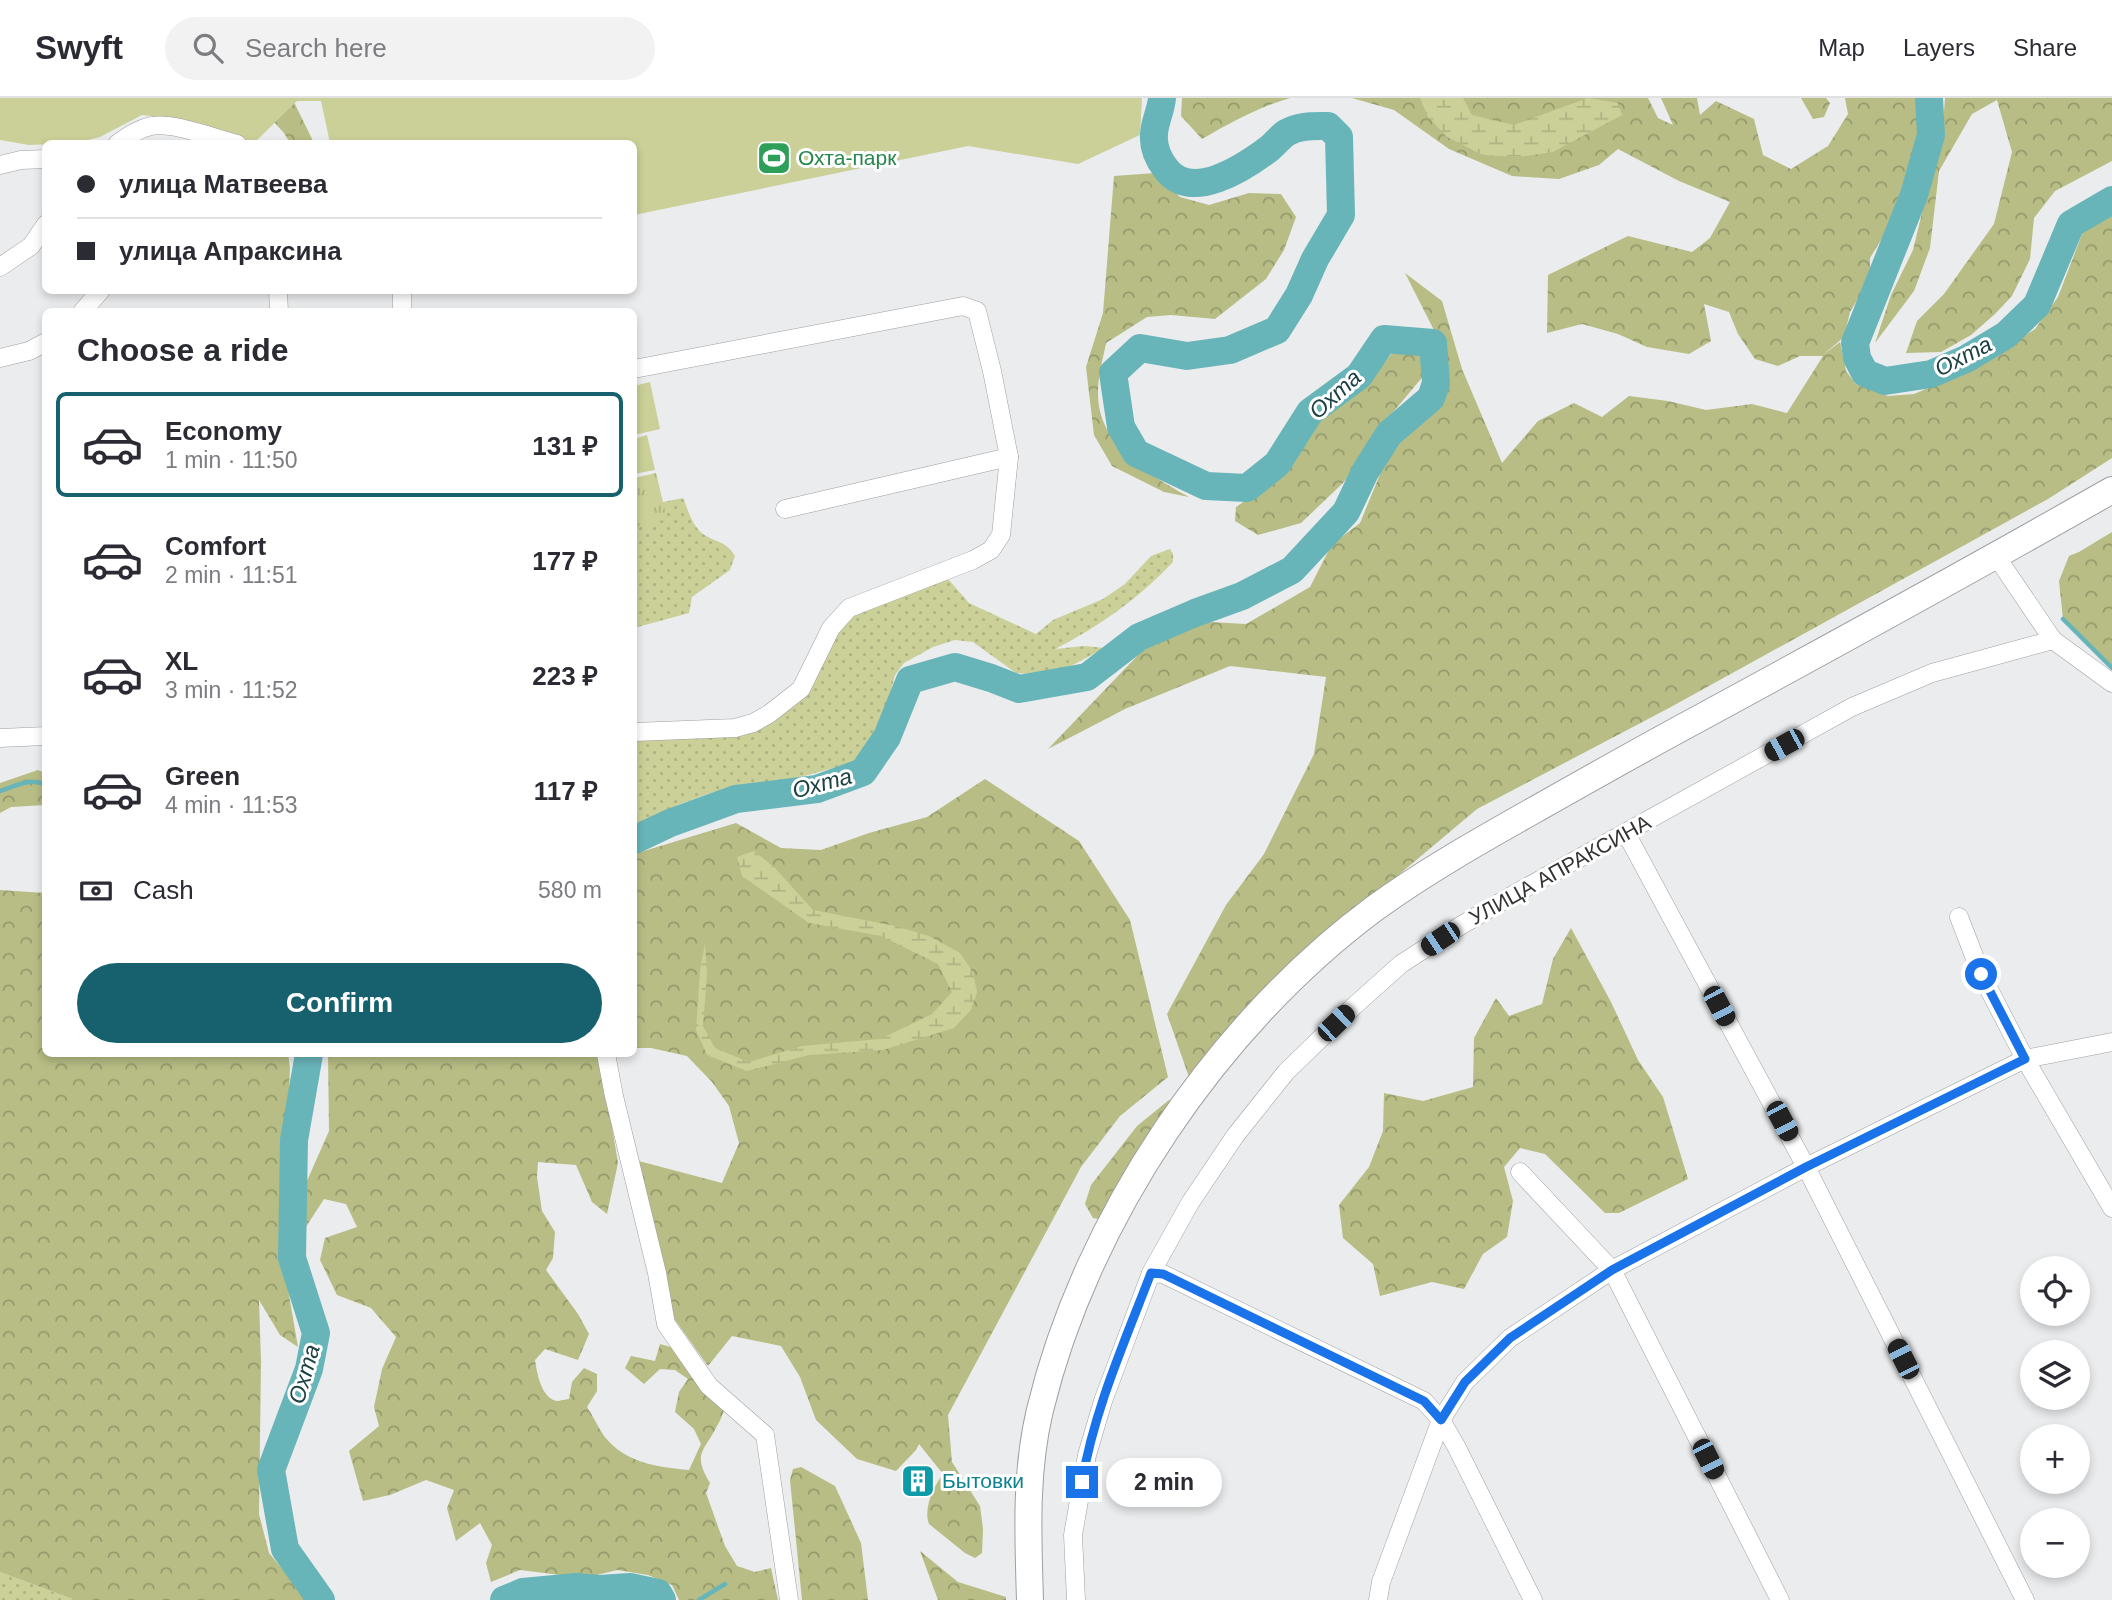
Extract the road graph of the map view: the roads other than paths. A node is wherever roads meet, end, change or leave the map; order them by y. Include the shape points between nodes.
1 (122, 140) edge
2 (222, 140) edge
3 (42, 159) edge
4 (0, 165) edge
5 (42, 230) edge
6 (0, 267) edge
7 (98, 294) edge
8 (85, 308) edge
9 (42, 344) edge
10 (0, 358) edge
11 (637, 368) edge
12 (1009, 457) junction
13 (2112, 490) edge
14 (785, 509) dead end
15 (1996, 556) junction
16 (2053, 639) junction
17 (2112, 683) edge
18 (637, 732) edge
19 (42, 736) edge
20 (0, 738) edge
21 (1626, 832) junction
22 (1959, 917) dead end
23 (2112, 1042) edge
24 (607, 1057) edge
25 (2025, 1059) junction
26 (1806, 1167) junction
27 (1520, 1172) dead end
28 (2112, 1208) edge
29 (1612, 1270) junction
30 (1151, 1273) junction
31 (1441, 1420) junction
32 (789, 1600) edge
33 (1030, 1600) edge
34 (1076, 1600) edge
35 (1378, 1600) edge
36 (1533, 1600) edge
37 (1780, 1600) edge
38 (2025, 1600) edge

1 - 2 street via 153,126 191,130
3 - 4 street
5 - 6 street via 31,246
7 - 8 street
9 - 10 street
11 - 12 street via 963,306 977,312
12 - 14 street
12 - 18 street via 1002,535 991,550 849,608 831,628 801,689 753,723 735,728
13 - 15 street
15 - 16 street
15 - 33 street via 1471,846 1375,909 1294,976 1235,1040 1157,1142 1101,1241 1075,1301 1039,1412 1027,1493
16 - 17 street
16 - 21 street, УЛИЦА АПРАКСИНА via 1932,673 1852,707
19 - 20 street
21 - 26 street
21 - 30 street, УЛИЦА АПРАКСИНА via 1460,926 1401,964 1353,1007 1286,1072 1235,1136
22 - 25 street via 1981,974
23 - 25 street
24 - 32 street via 666,1324 709,1386 765,1435
25 - 26 street
25 - 28 street
26 - 29 street
26 - 38 street
27 - 29 street
29 - 31 street via 1510,1338 1465,1382
29 - 37 street
30 - 31 street via 1163,1274 1424,1401
30 - 34 street, УЛИЦА АПРАКСИНА via 1087,1455 1073,1535
31 - 35 street
31 - 36 street

